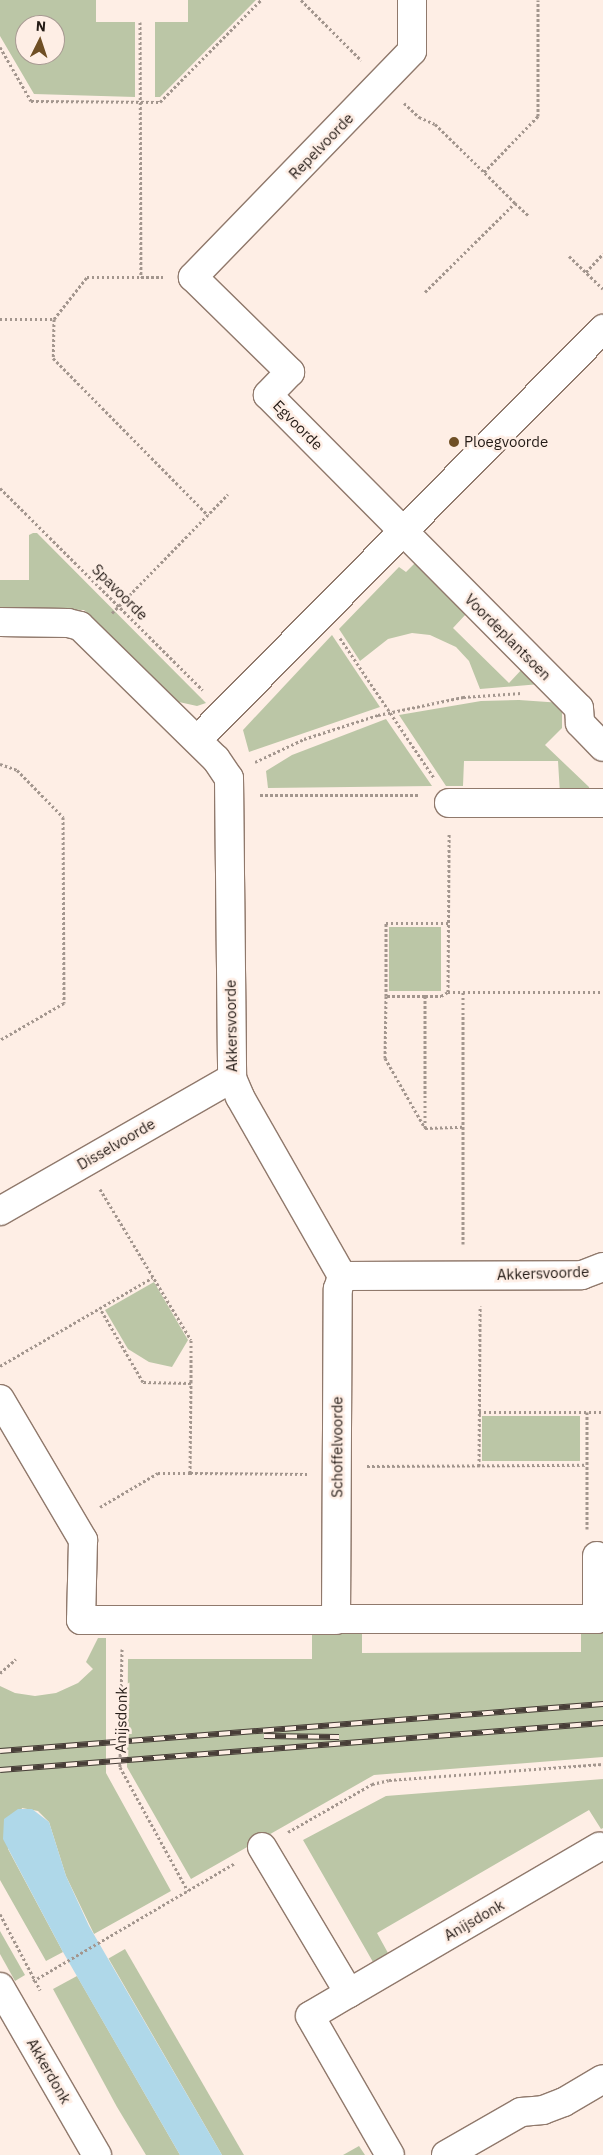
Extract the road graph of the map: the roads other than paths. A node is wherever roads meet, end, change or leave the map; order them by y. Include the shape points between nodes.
1 (412, 4) edge
2 (193, 277) joint
3 (603, 329) edge
4 (403, 531) junction
5 (0, 622) edge
6 (197, 740) junction
7 (603, 747) edge
8 (448, 797) road end
9 (603, 803) edge
10 (232, 1078) junction
11 (0, 1211) edge
12 (603, 1267) edge
13 (342, 1276) junction
14 (0, 1399) edge
15 (597, 1556) road end
16 (336, 1620) junction
17 (262, 1847) road end
18 (599, 1847) dead end
19 (0, 1986) edge
20 (349, 1993) junction
21 (603, 2079) edge
22 (97, 2155) edge
23 (390, 2155) edge
24 (446, 2155) edge

1 - 2 street, Repelvoorde via 412,51
2 - 4 street, Egvoorde via 290,372 268,395
3 - 4 street
4 - 6 street
4 - 7 street, Voordeplantsoen via 579,708 580,723
5 - 6 street via 68,623 91,634
6 - 10 street, Akkersvoorde via 230,786
8 - 9 street
10 - 11 street, Disselvoorde
10 - 13 street, Akkersvoorde
12 - 13 street, Akkersvoorde via 582,1275
13 - 16 street, Schoffelvoorde via 338,1289
14 - 16 street via 83,1540 81,1620
15 - 16 street via 597,1619
17 - 20 street
18 - 20 street, Anijsdonk
19 - 22 street, Akkerdonk
20 - 23 street, Anijsdonk via 310,2016
21 - 24 street via 564,2102 543,2110 521,2112

